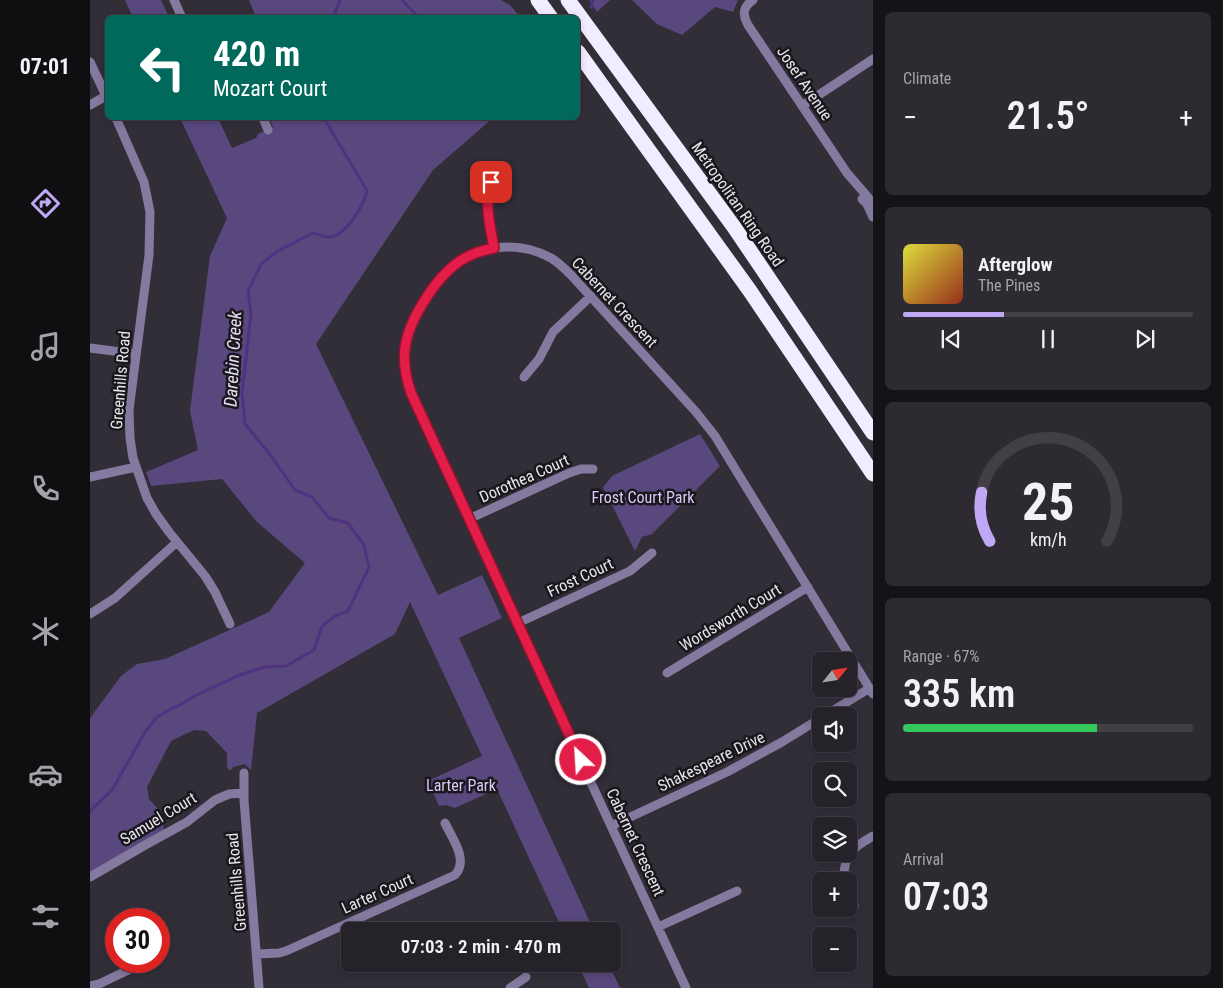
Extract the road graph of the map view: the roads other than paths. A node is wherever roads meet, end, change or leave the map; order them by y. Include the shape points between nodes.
1 (174, 0) edge
2 (568, 0) edge
3 (753, 0) edge
4 (539, 2) edge
5 (181, 15) edge
6 (549, 15) edge
7 (579, 15) edge
8 (580, 16) edge
9 (580, 55) edge
10 (873, 59) edge
11 (90, 62) edge
12 (105, 94) edge
13 (105, 99) edge
14 (90, 105) edge
15 (802, 106) junction
16 (117, 120) edge
17 (264, 120) edge
18 (268, 130) dead end
19 (491, 182) dead end
20 (871, 201) edge
21 (873, 216) edge
22 (494, 248) junction
23 (590, 296) junction
24 (90, 348) edge
25 (136, 354) junction
26 (524, 377) dead end
27 (873, 432) edge
28 (136, 467) junction
29 (593, 469) dead end
30 (873, 474) edge
31 (90, 477) edge
32 (469, 519) junction
33 (177, 542) junction
34 (652, 553) dead end
35 (808, 587) junction
36 (90, 614) edge
37 (518, 623) junction
38 (230, 624) dead end
39 (667, 673) dead end
40 (872, 691) edge
41 (842, 707) edge
42 (812, 724) edge
43 (244, 773) dead end
44 (244, 793) junction
45 (445, 823) dead end
46 (611, 826) junction
47 (873, 836) edge
48 (844, 872) edge
49 (90, 878) edge
50 (737, 891) dead end
51 (658, 927) junction
52 (257, 954) junction
53 (122, 973) edge
54 (526, 977) dead end
55 (90, 986) edge
56 (259, 988) edge
57 (510, 988) edge
58 (686, 988) edge

1 - 5 street
2 - 7 highway, Metropolitan Ring Road
3 - 15 street, Josef Avenue via 746,7 744,18
4 - 6 highway
8 - 27 highway, Metropolitan Ring Road via 734,227
9 - 30 highway via 750,291
10 - 15 street
11 - 12 street
13 - 14 street
15 - 20 street, Josef Avenue via 858,194
16 - 25 street, Greenhills Road via 141,176 150,212 149,255
17 - 18 street
19 - 22 street via 487,199
20 - 21 street, Josef Avenue
22 - 23 street, Cabernet Crescent via 526,248 551,258
22 - 32 street, Cabernet Crescent via 465,257 445,273 420,310 405,348 404,370 411,393
23 - 26 street via 553,332 539,359
23 - 35 street, Cabernet Crescent via 705,423
24 - 25 street
25 - 28 street, Greenhills Road via 129,410 131,448
28 - 31 street
28 - 33 street, Greenhills Road via 147,498
29 - 32 street, Dorothea Court via 569,472
32 - 37 street, Cabernet Crescent
33 - 36 street via 115,598
33 - 38 street, Greenhills Road via 205,576
34 - 37 street, Frost Court via 630,571
35 - 39 street, Wordsworth Court
35 - 40 street, Cabernet Crescent
37 - 46 street, Cabernet Crescent
40 - 41 street, Shakespeare Drive
42 - 46 street, Shakespeare Drive via 727,772
43 - 44 street, Greenhills Road
44 - 49 street, Samuel Court via 228,794 215,800 187,822
44 - 52 street, Greenhills Road
45 - 52 street, Larter Court via 460,855 460,867 455,874 286,951
46 - 51 street, Cabernet Crescent
47 - 48 street via 851,851
50 - 51 street
51 - 58 street, Cabernet Crescent
52 - 56 street, Greenhills Road
53 - 55 street
54 - 57 street

